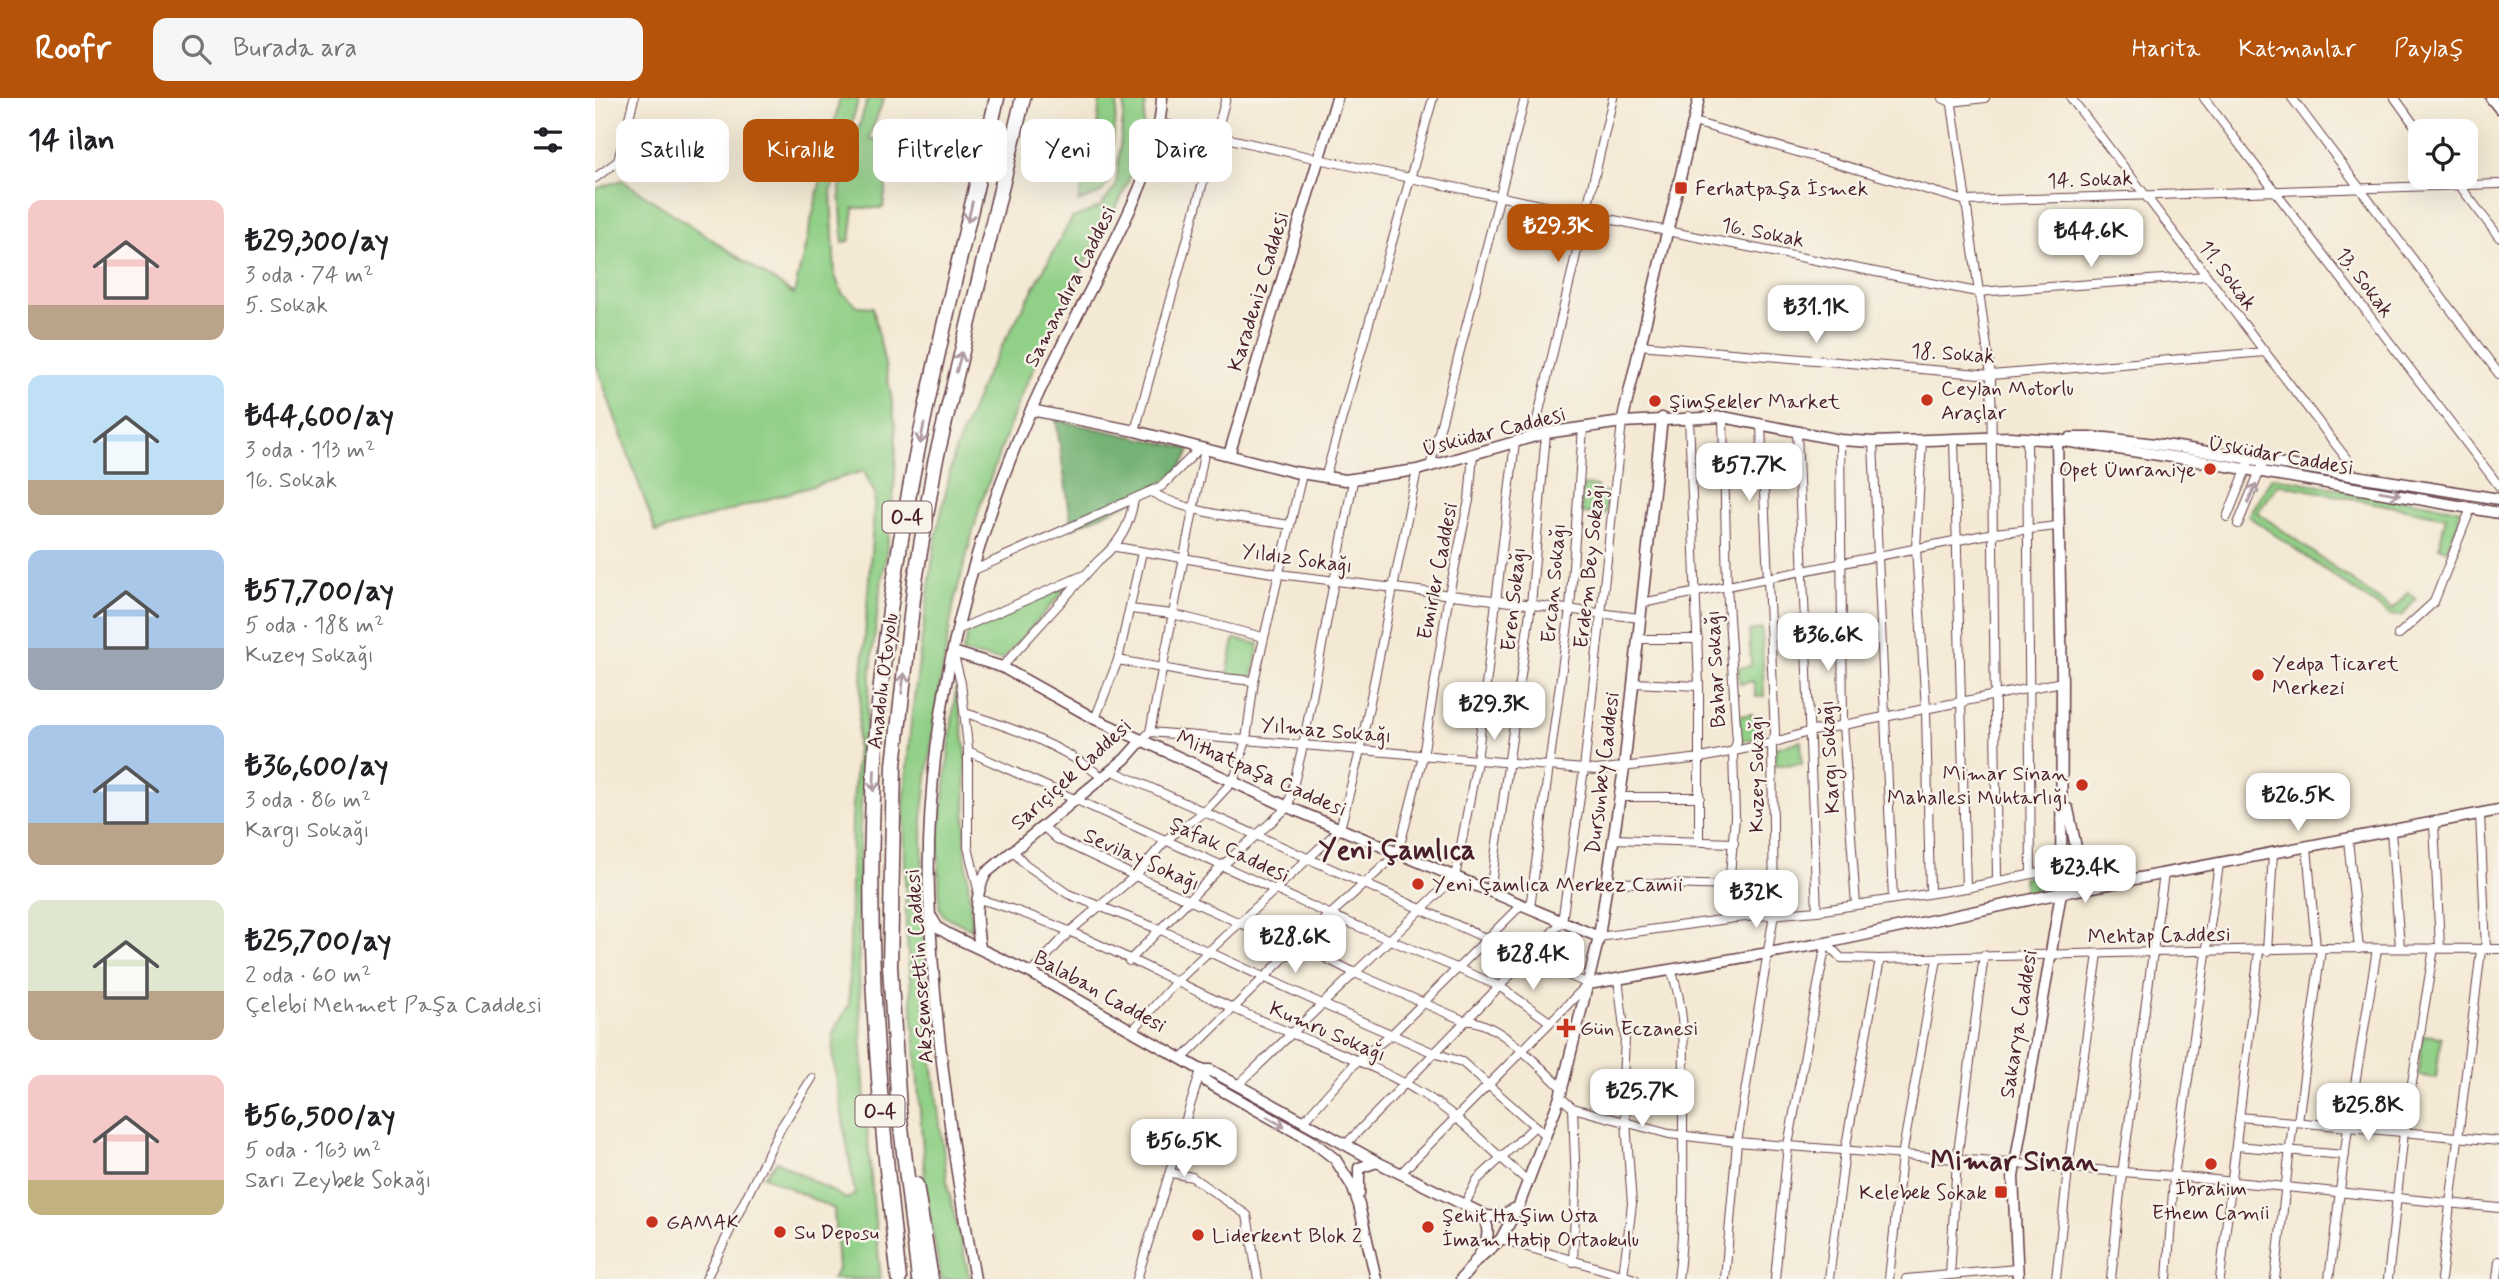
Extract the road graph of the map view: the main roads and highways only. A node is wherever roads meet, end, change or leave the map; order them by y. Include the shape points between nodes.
1 (997, 98) edge
2 (1023, 98) edge
3 (891, 824) junction
4 (870, 943) junction
5 (891, 1279) edge
6 (899, 1279) edge
7 (919, 1279) edge
8 (931, 1279) edge

1 -> 4 highway, Anadolu Otoyolu / O-4 via 943,327 895,580 874,775
3 -> 2 highway, Anadolu Otoyolu / O-4 via 915,581 935,463
3 - 7 highway, Anadolu Otoyolu / O-4 via 890,966 899,1110
3 - 8 highway via 898,1025
4 - 5 highway via 873,1127
4 - 6 highway, Anadolu Otoyolu / O-4 via 882,1134

